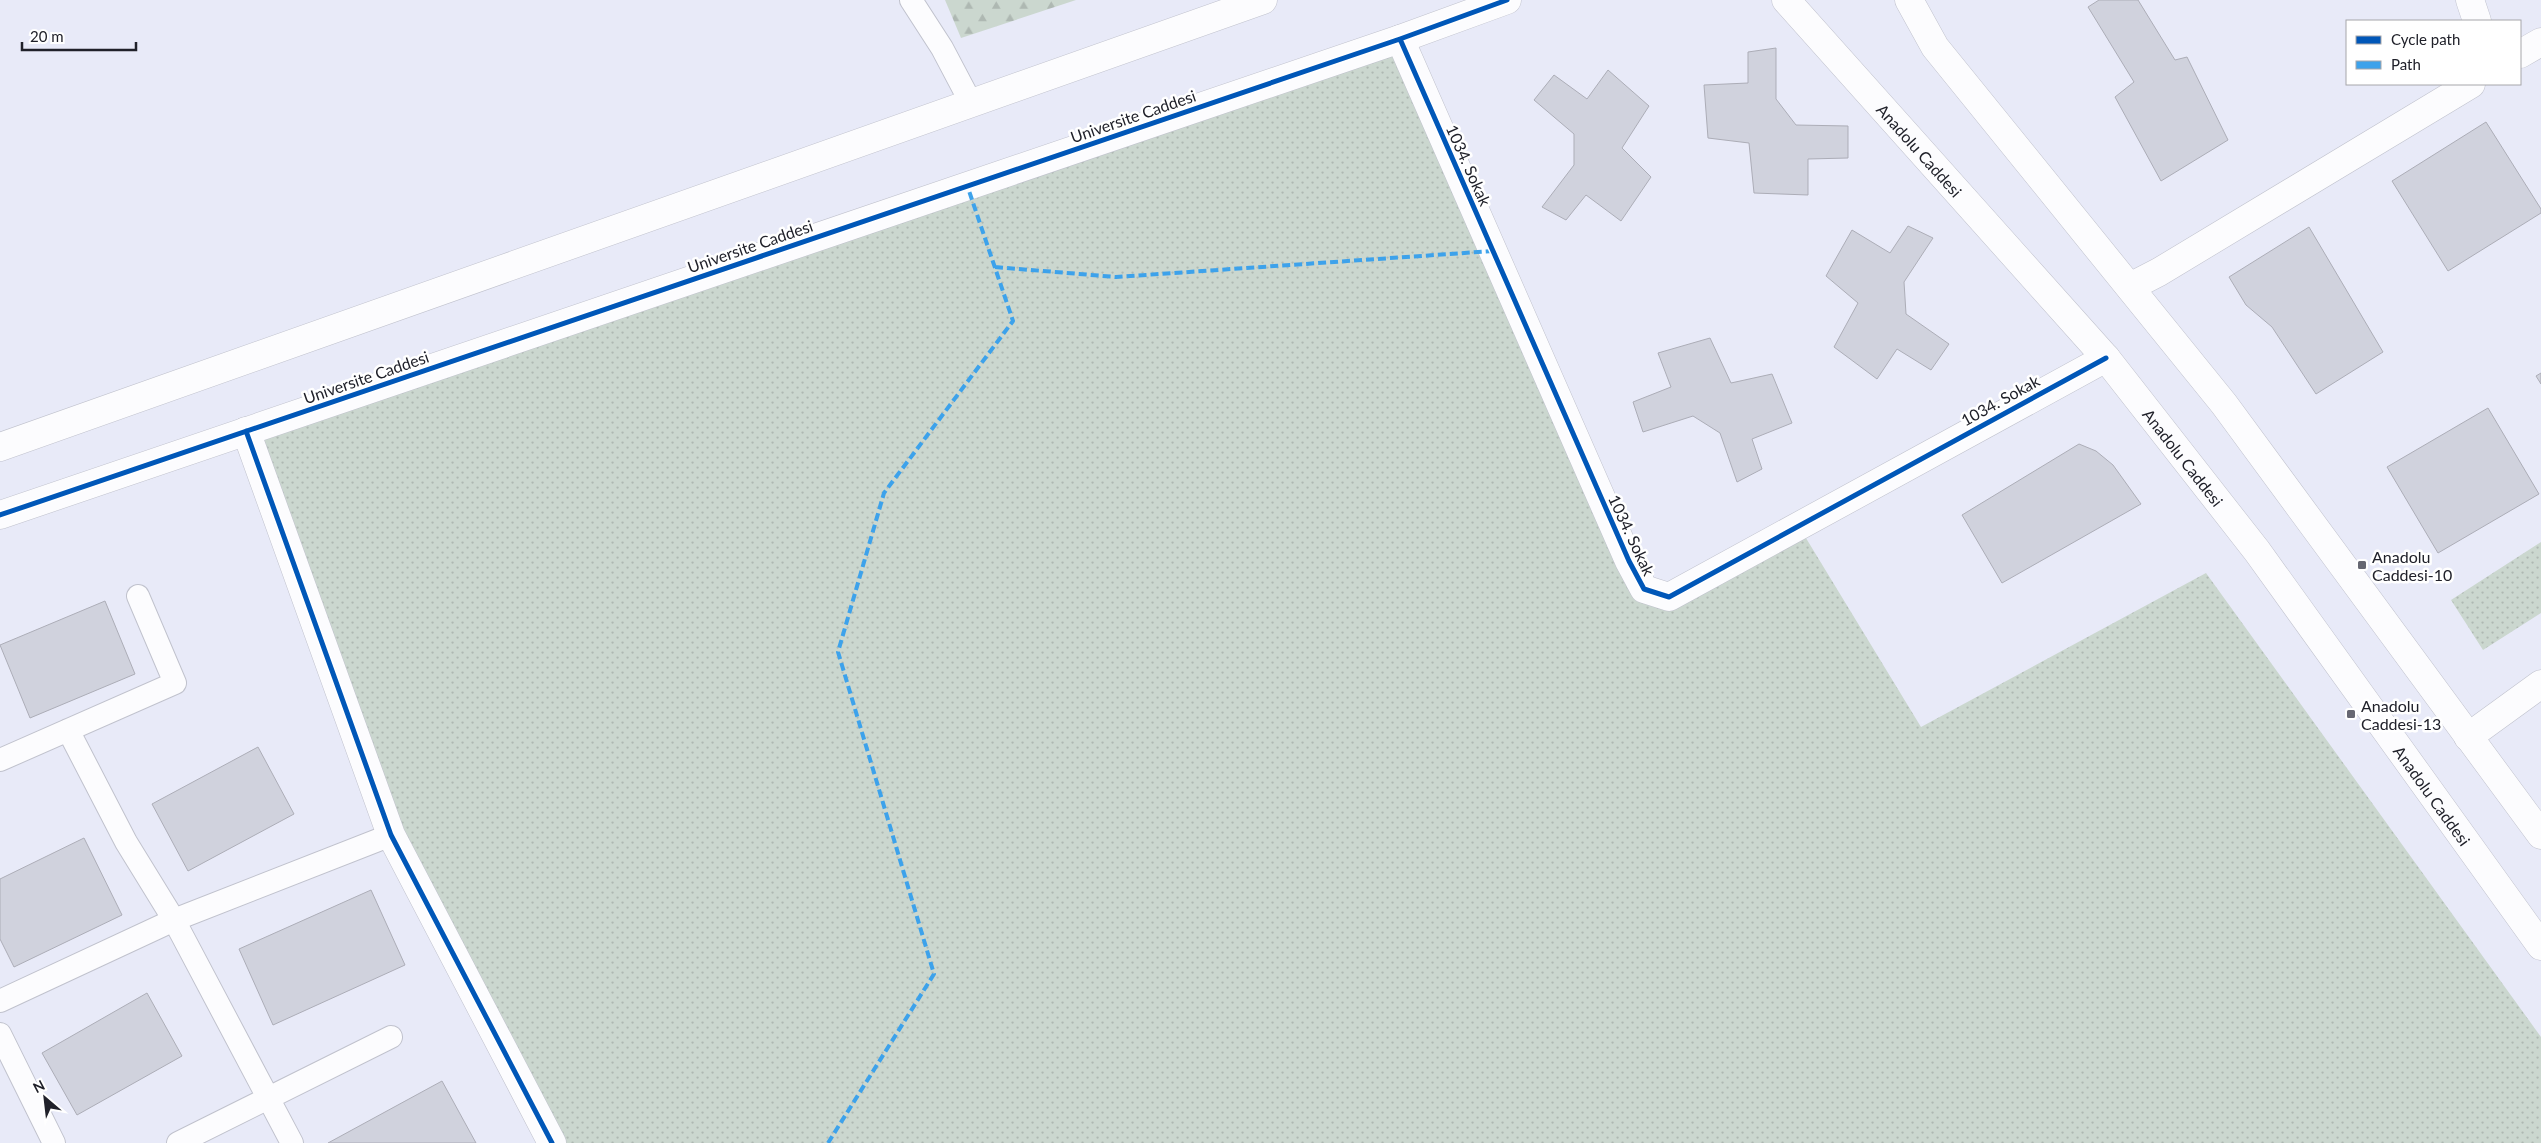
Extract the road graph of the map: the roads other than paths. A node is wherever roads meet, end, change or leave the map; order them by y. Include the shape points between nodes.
1 (910, 0) edge
2 (1263, 0) edge
3 (1507, 0) edge
4 (1786, 0) edge
5 (1909, 0) edge
6 (2470, 0) edge
7 (2477, 20) edge
8 (1400, 39) junction
9 (2541, 42) edge
10 (2521, 53) edge
11 (2469, 85) edge
12 (971, 103) junction
13 (2130, 286) junction
14 (2106, 358) junction
15 (246, 431) junction
16 (0, 447) edge
17 (0, 514) edge
18 (138, 596) dead end
19 (2541, 684) edge
20 (68, 730) junction
21 (2468, 737) junction
22 (0, 760) edge
23 (391, 835) junction
24 (2541, 835) edge
25 (174, 920) junction
26 (2541, 946) edge
27 (0, 1002) edge
28 (0, 1034) edge
29 (391, 1037) dead end
30 (269, 1098) junction
31 (54, 1143) edge
32 (178, 1143) edge
33 (292, 1143) edge
34 (552, 1143) edge

1 - 12 lane via 942,48
2 - 12 street
3 - 8 street, Universite Caddesi
4 - 14 street, Anadolu Caddesi
5 - 13 street via 1935,47
6 - 7 street
8 - 14 street, 1034. Sokak via 1644,589 1669,596
8 - 15 street, Universite Caddesi
9 - 10 street
11 - 13 street via 2159,272
12 - 16 street
13 - 21 street via 2224,404
14 - 26 street, Anadolu Caddesi via 2257,551
15 - 17 street, Universite Caddesi
15 - 23 street
18 - 20 lane via 175,682
19 - 21 street
20 - 22 lane
20 - 25 lane via 126,842
21 - 24 street
23 - 25 lane
23 - 34 street
25 - 27 lane
25 - 30 lane
28 - 31 lane
29 - 30 lane
30 - 32 lane
30 - 33 lane

